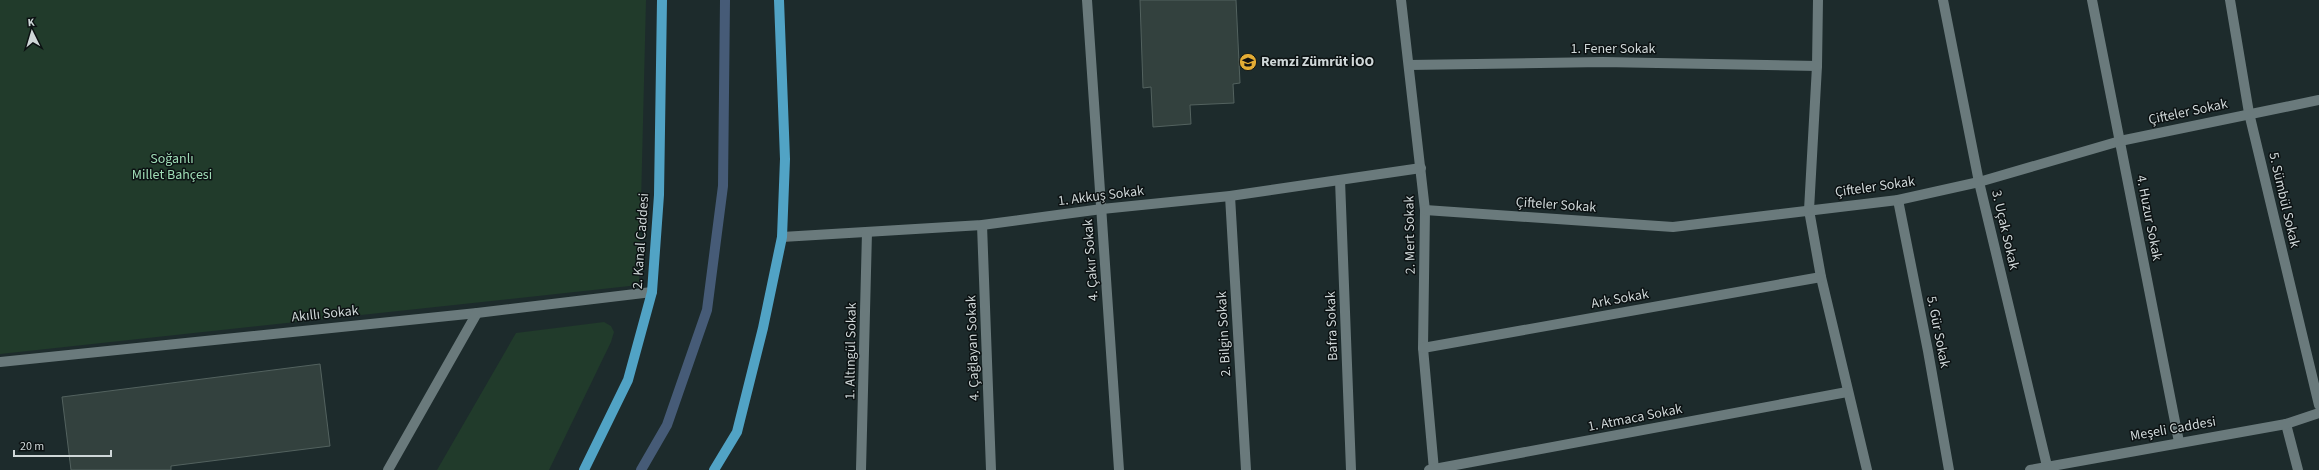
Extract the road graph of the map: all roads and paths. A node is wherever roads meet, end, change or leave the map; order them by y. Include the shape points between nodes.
1 (662, 0) edge
2 (779, 0) edge
3 (1087, 0) edge
4 (1401, 0) edge
5 (1818, 0) edge
6 (1943, 0) edge
7 (2092, 0) edge
8 (2230, 0) edge
9 (1409, 65) junction
10 (1817, 66) junction
11 (2319, 100) edge
12 (2249, 113) junction
13 (2120, 141) junction
14 (1421, 168) junction
15 (1340, 180) junction
16 (1979, 182) junction
17 (1230, 196) junction
18 (1898, 200) junction
19 (1102, 209) junction
20 (1425, 210) junction
21 (1809, 210) junction
22 (982, 225) junction
23 (867, 232) junction
24 (782, 237) junction
25 (1821, 277) junction
26 (652, 292) junction
27 (477, 313) junction
28 (1423, 348) junction
29 (0, 362) edge
30 (1847, 392) junction
31 (2319, 405) edge
32 (2319, 412) edge
33 (2286, 424) junction
34 (2179, 442) junction
35 (2047, 466) junction
36 (388, 470) edge
37 (584, 470) edge
38 (714, 470) edge
39 (861, 470) edge
40 (991, 470) edge
41 (1119, 470) edge
42 (1246, 470) edge
43 (1351, 470) edge
44 (1429, 470) edge
45 (1434, 470) edge
46 (1867, 470) edge
47 (1949, 470) edge
48 (2030, 470) edge
49 (2298, 470) edge

1 - 26 main road, 2. Kanal Caddesi via 659,194
2 - 24 main road via 785,159
3 - 19 street, 4. Çakır Sokak
4 - 9 street, 2. Mert Sokak
5 - 10 street
6 - 16 street, 3. Uçak Sokak
7 - 13 street, 4. Huzur Sokak
8 - 12 street, 5. Sümbül Sokak
9 - 10 street, 1. Fener Sokak via 1603,62
9 - 14 street, 2. Mert Sokak
10 - 21 street
11 - 12 street, Çifteler Sokak
12 - 13 street, Çifteler Sokak
12 - 31 street, 5. Sümbül Sokak
13 - 16 street, Çifteler Sokak
13 - 34 street, 4. Huzur Sokak
14 - 15 street, 1. Akkuş Sokak
14 - 20 street, 2. Mert Sokak
15 - 17 street, 1. Akkuş Sokak
15 - 43 street, Bafra Sokak
16 - 18 street, Çifteler Sokak
16 - 35 street, 3. Uçak Sokak
17 - 19 street, 1. Akkuş Sokak
17 - 42 street, 2. Bilgin Sokak
18 - 21 street, Çifteler Sokak
18 - 47 street, 5. Gür Sokak
19 - 22 street, 1. Akkuş Sokak
19 - 41 street, 4. Çakır Sokak
20 - 21 street, Çifteler Sokak via 1674,227
20 - 28 street, 2. Mert Sokak
21 - 25 street
22 - 23 street, 1. Akkuş Sokak
22 - 40 street, 4. Çağlayan Sokak
23 - 24 street, 1. Akkuş Sokak
23 - 39 street, 1. Altıngül Sokak
24 - 38 main road via 737,432
25 - 28 street, Ark Sokak
25 - 30 street
26 - 27 street, Akıllı Sokak
26 - 37 main road, 2. Kanal Caddesi via 628,380
27 - 29 street, Akıllı Sokak
27 - 36 street
28 - 45 street, 2. Mert Sokak
30 - 45 street, 1. Atmaca Sokak
30 - 46 street
32 - 33 street, Meşeli Caddesi
33 - 34 street, Meşeli Caddesi
33 - 49 street
34 - 35 street, Meşeli Caddesi
35 - 48 street, Meşeli Caddesi
44 - 45 street, 1. Atmaca Sokak

